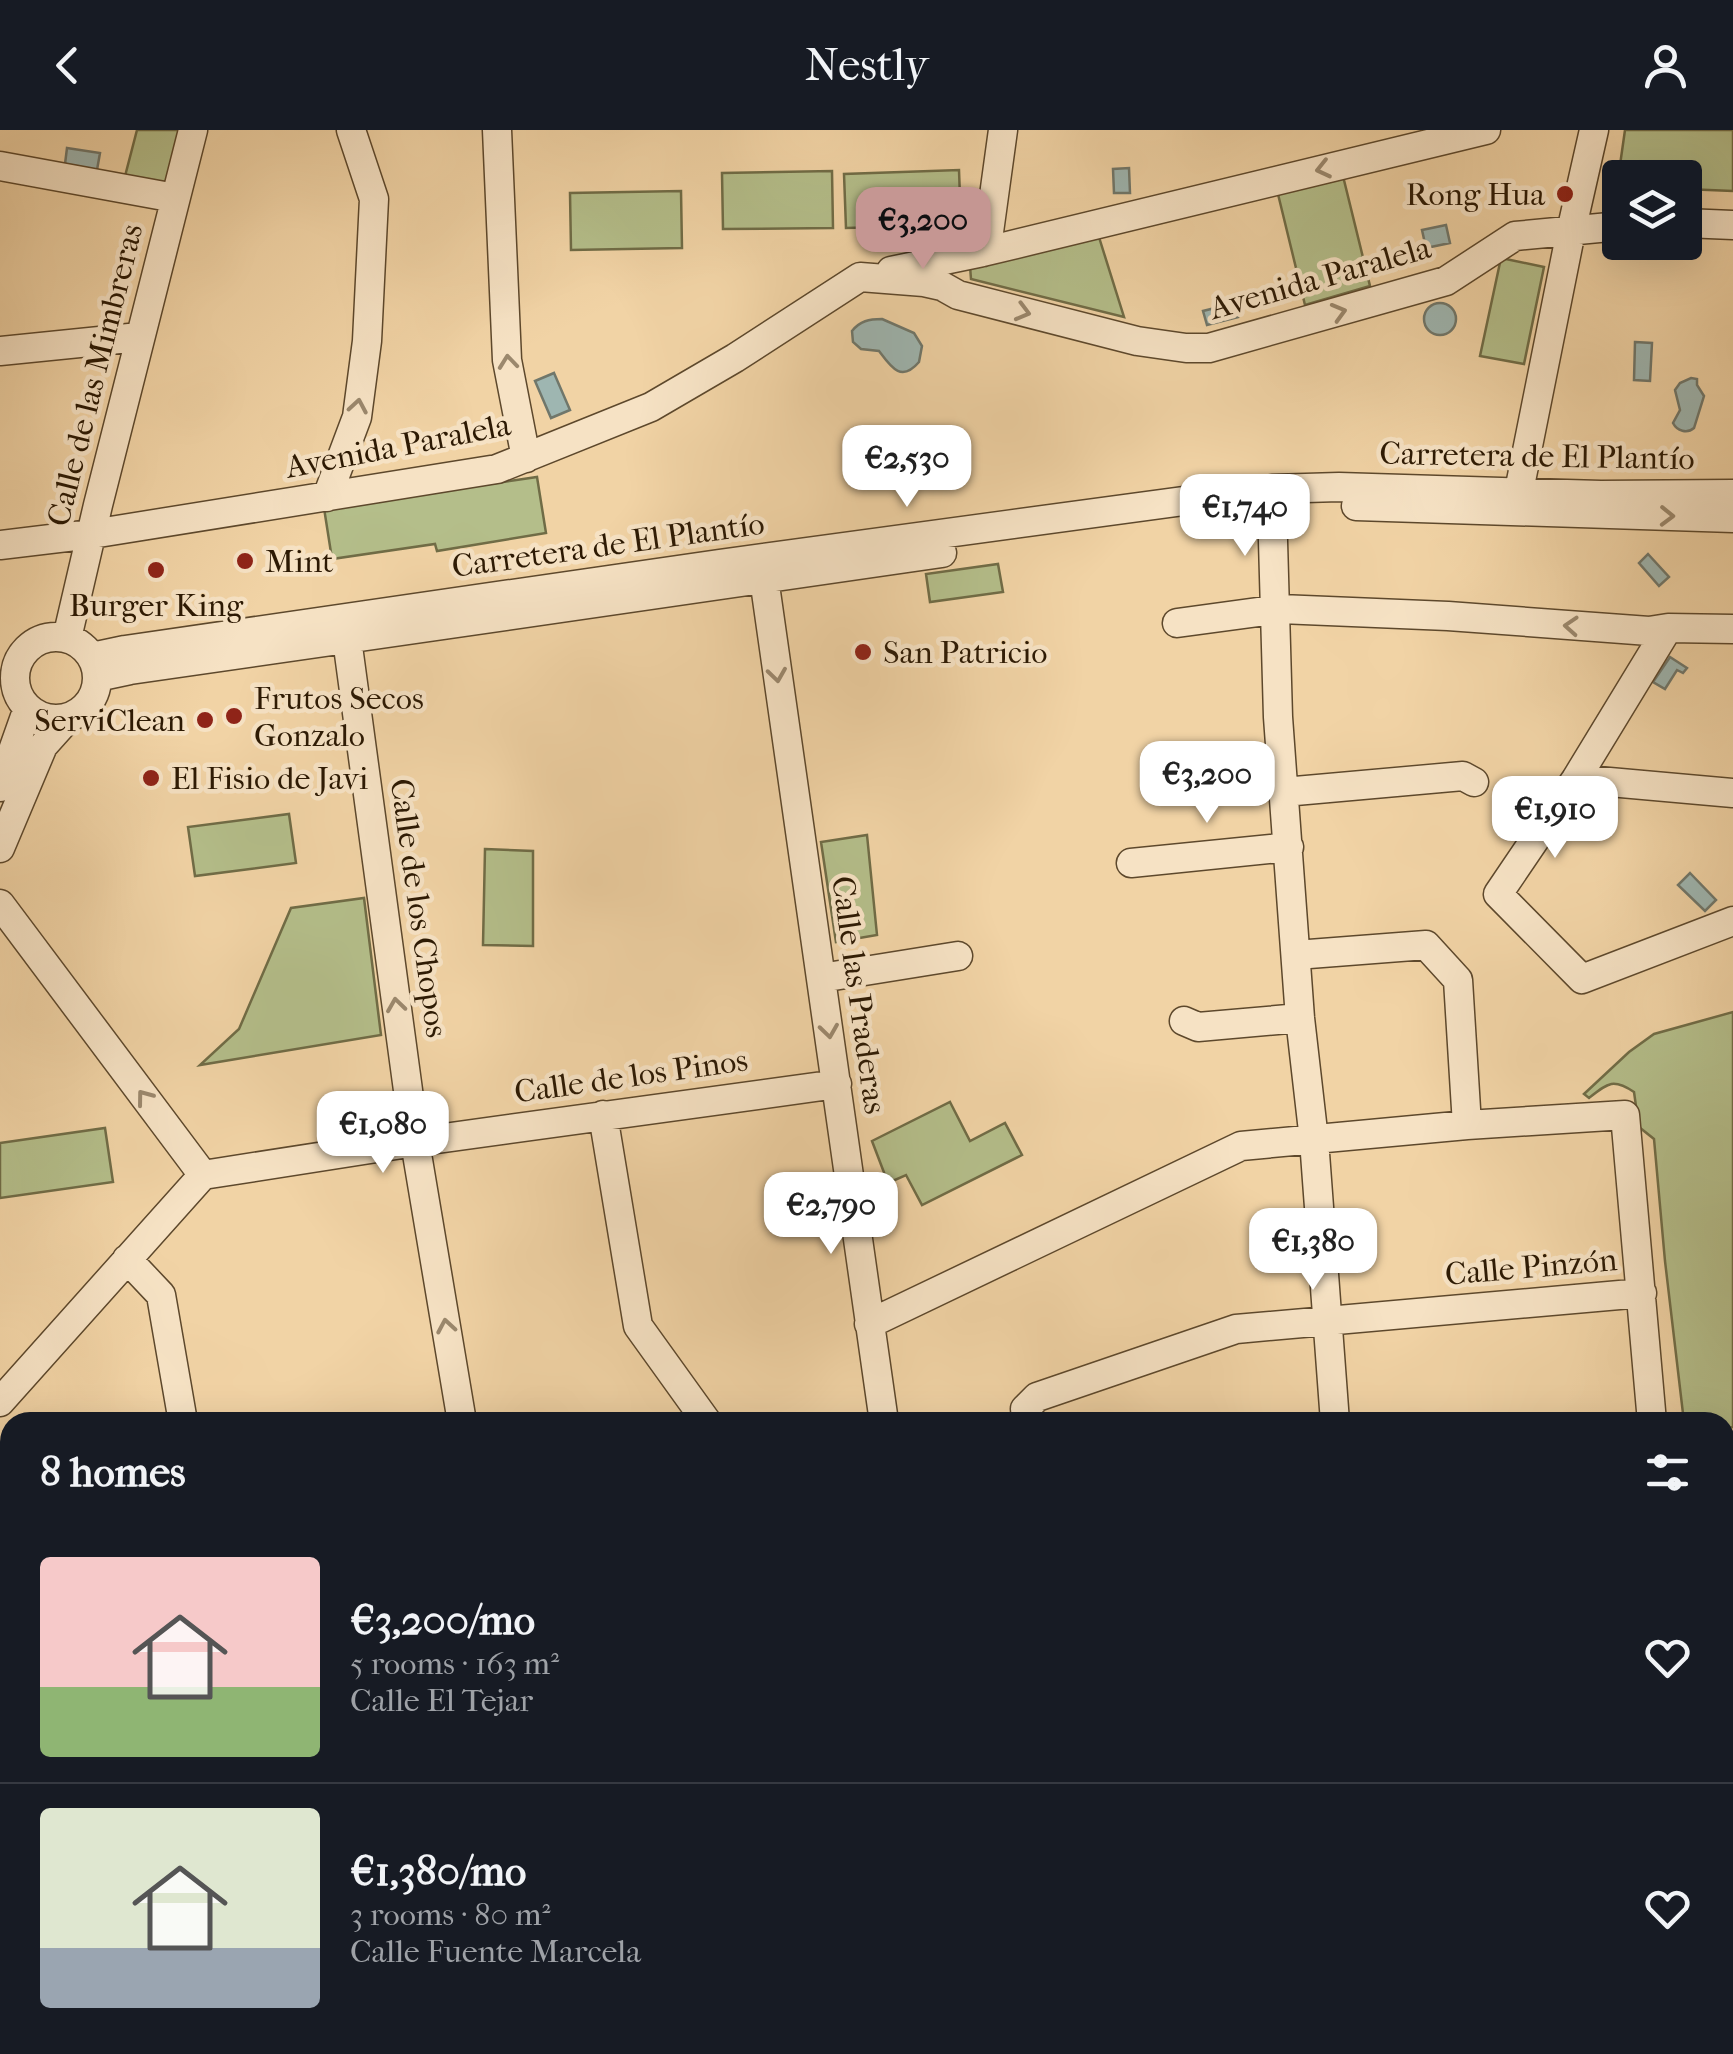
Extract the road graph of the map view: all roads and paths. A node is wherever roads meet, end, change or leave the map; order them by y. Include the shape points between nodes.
1 (193, 130) edge
2 (352, 130) edge
3 (497, 130) edge
4 (1003, 130) edge
5 (1486, 130) edge
6 (1594, 130) edge
7 (1429, 134) edge
8 (0, 166) edge
9 (175, 198) junction
10 (1702, 223) edge
11 (1733, 225) edge
12 (1602, 228) edge
13 (1572, 232) junction
14 (972, 254) junction
15 (860, 277) junction
16 (958, 295) junction
17 (140, 337) junction
18 (0, 352) edge
19 (526, 458) junction
20 (1519, 491) junction
21 (1733, 494) edge
22 (326, 498) junction
23 (1272, 506) junction
24 (1733, 518) edge
25 (92, 534) junction
26 (0, 544) edge
27 (764, 578) junction
28 (1275, 609) junction
29 (1176, 623) dead end
30 (1668, 628) junction
31 (1733, 629) edge
32 (67, 638) junction
33 (347, 639) junction
34 (11, 658) edge
35 (94, 667) junction
36 (15, 694) edge
37 (69, 717) junction
38 (1576, 779) junction
39 (1474, 782) dead end
40 (0, 786) edge
41 (1284, 792) junction
42 (1733, 793) edge
43 (1289, 847) junction
44 (0, 848) edge
45 (1131, 863) dead end
46 (0, 904) edge
47 (1733, 922) edge
48 (958, 956) dead end
49 (1296, 956) junction
50 (821, 978) junction
51 (1300, 1018) junction
52 (1184, 1021) dead end
53 (836, 1084) junction
54 (603, 1115) junction
55 (1467, 1124) junction
56 (1314, 1140) junction
57 (414, 1142) junction
58 (203, 1175) junction
59 (126, 1259) junction
60 (1642, 1293) junction
61 (1327, 1320) junction
62 (869, 1324) junction
63 (0, 1402) edge
64 (1024, 1410) dead end
65 (181, 1412) edge
66 (460, 1412) edge
67 (700, 1412) edge
68 (882, 1412) edge
69 (1334, 1412) edge
70 (1651, 1412) edge

1 - 9 street, Calle de las Mimbreras
22 -> 2 street via 357,417 368,340 374,199
19 -> 3 street via 507,360
4 - 14 street via 989,232
5 - 7 street
6 - 13 street
7 -> 14 street
8 - 9 street
9 - 17 street, Calle de las Mimbreras
10 - 11 street
12 - 13 street, Avenida Paralela
16 -> 13 street, Avenida Paralela via 1137,341 1209,348 1446,281 1515,236
13 - 20 street
14 - 15 street
14 - 16 street via 952,275
15 - 16 street, Avenida Paralela via 924,282
15 - 19 street, Avenida Paralela via 651,407
17 - 18 street
17 - 25 street, Calle de las Mimbreras
19 - 22 street, Avenida Paralela via 497,469
20 - 21 street, Carretera de El Plantío
20 - 35 street, Carretera de El Plantío via 1272,489 144,648
22 - 25 street, Avenida Paralela
23 -> 24 street, Carretera de El Plantío
23 - 27 street, Carretera de El Plantío
23 - 28 street
25 - 26 street, Avenida Paralela
25 - 32 street, Calle de las Mimbreras
27 - 33 street, Carretera de El Plantío
27 -> 50 street, Calle las Praderas
28 - 29 street
30 -> 28 street
28 - 41 street
30 - 31 street
30 - 38 street
32 - 34 street via 42,639
32 - 35 street via 86,649
33 - 35 street, Carretera de El Plantío via 130,670
57 -> 33 street, Calle de los Chopos
34 - 36 street
35 - 37 street via 90,702
36 - 37 street via 48,718
36 - 40 street
37 - 44 street via 43,746
38 - 42 street
38 - 47 street via 1498,894 1582,980
39 - 41 street via 1462,776
41 - 43 street
43 - 45 street
43 - 49 street
58 -> 46 street
48 - 50 street
49 - 51 street
49 - 55 street via 1426,944 1458,980
50 -> 53 street, Calle las Praderas
51 - 52 street via 1198,1027
51 - 56 street
53 - 54 street, Calle de los Pinos
53 - 62 street, Calle las Praderas
54 - 57 street, Calle de los Pinos
54 - 67 street via 638,1326
55 - 56 street
55 - 60 street via 1625,1114
56 - 61 street
56 - 62 street via 1241,1146
57 - 58 street, Calle de los Pinos
66 -> 57 street, Calle de los Chopos
58 - 59 street
59 - 63 street
59 - 65 street via 161,1295
60 - 61 street, Calle Pinzón
60 - 70 street
61 - 64 street, Calle Pinzón via 1236,1329 1037,1397
61 - 69 street
62 - 68 street, Calle las Praderas

